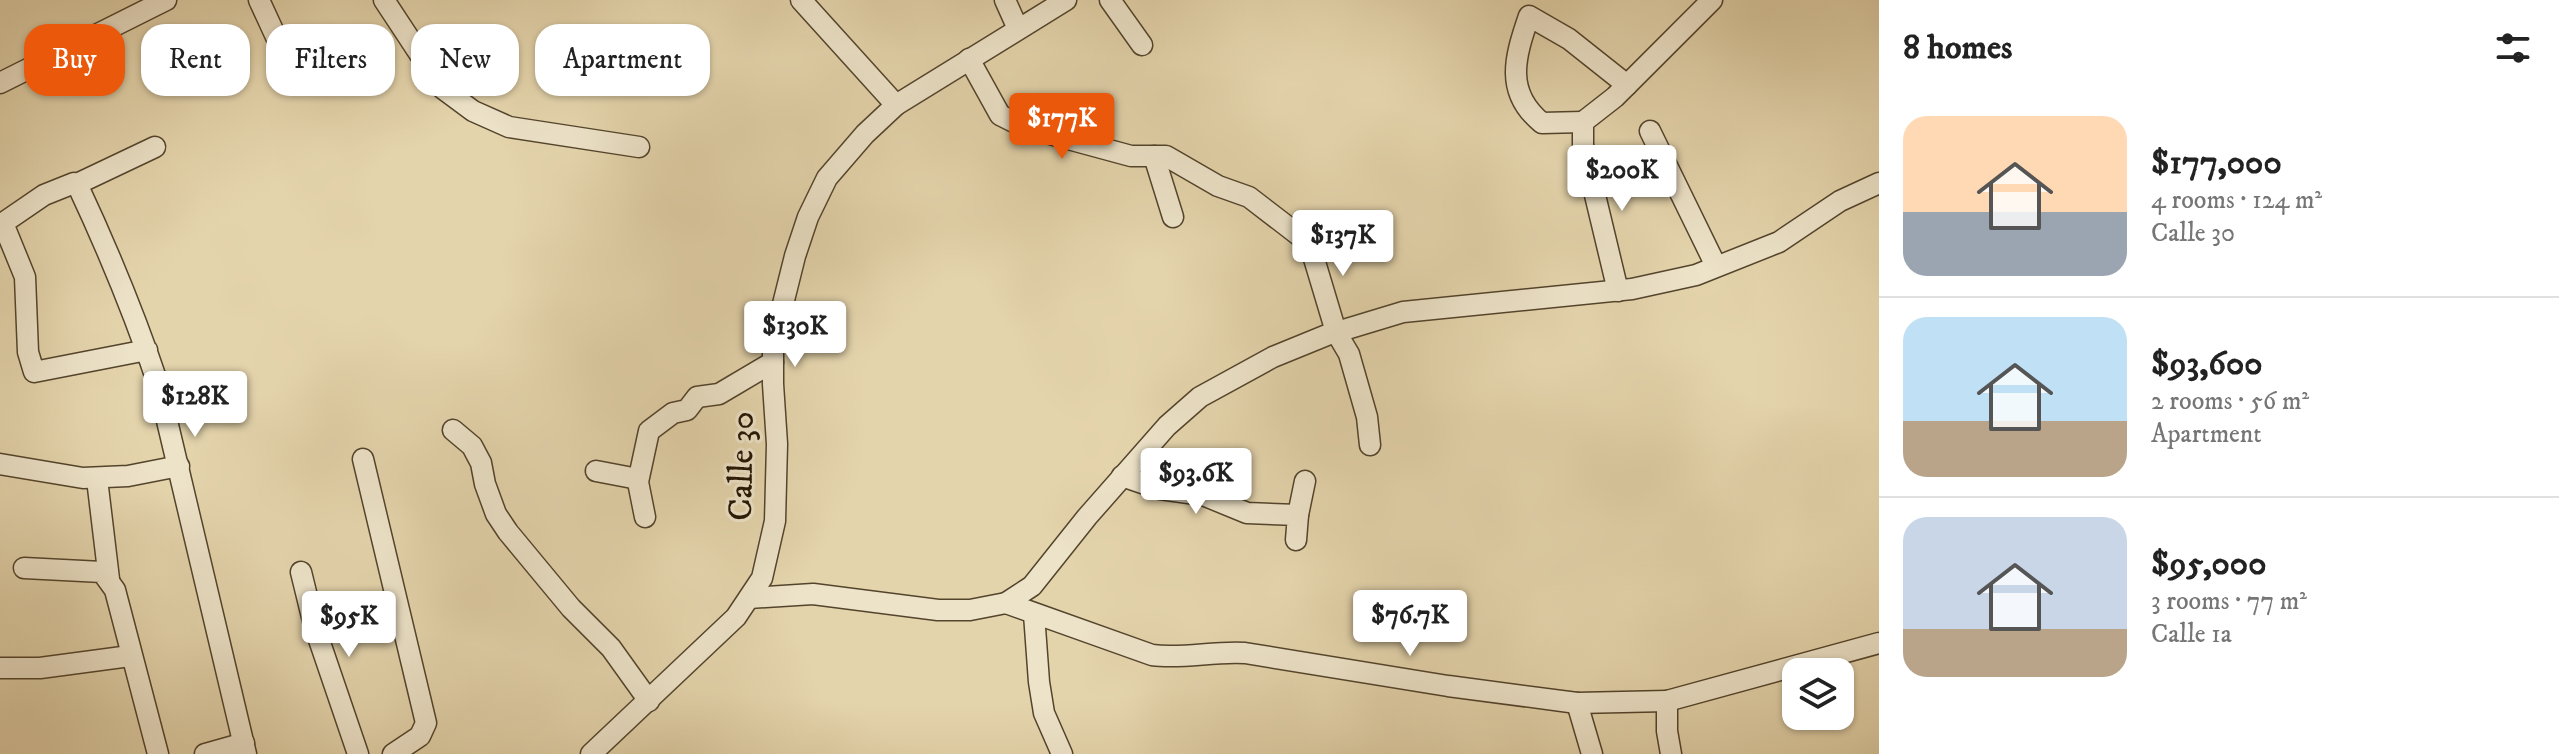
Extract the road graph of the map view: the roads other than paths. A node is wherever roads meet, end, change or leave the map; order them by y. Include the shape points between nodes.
1 (166, 0) edge
2 (259, 0) edge
3 (384, 0) edge
4 (1005, 0) edge
5 (1066, 0) edge
6 (1110, 0) edge
7 (1712, 0) edge
8 (806, 3) edge
9 (1531, 8) edge
10 (270, 24) edge
11 (1018, 29) junction
12 (1142, 45) dead end
13 (969, 59) junction
14 (0, 83) edge
15 (1627, 85) junction
16 (896, 105) junction
17 (1583, 122) junction
18 (1650, 131) dead end
19 (155, 147) dead end
20 (639, 147) dead end
21 (1154, 156) junction
22 (1879, 183) edge
23 (77, 184) junction
24 (1173, 217) dead end
25 (1716, 266) junction
26 (1618, 291) junction
27 (1336, 332) junction
28 (147, 350) junction
29 (773, 362) junction
30 (453, 430) dead end
31 (1370, 445) dead end
32 (363, 459) dead end
33 (0, 464) edge
34 (179, 466) junction
35 (596, 471) dead end
36 (1122, 476) junction
37 (97, 479) junction
38 (638, 479) junction
39 (1305, 481) dead end
40 (1298, 515) junction
41 (645, 517) dead end
42 (1296, 540) dead end
43 (24, 568) dead end
44 (301, 572) dead end
45 (109, 579) junction
46 (749, 598) junction
47 (1006, 603) junction
48 (1034, 614) junction
49 (1879, 643) edge
50 (130, 656) junction
51 (0, 668) edge
52 (649, 701) junction
53 (1667, 701) junction
54 (1577, 703) junction
55 (245, 748) edge
56 (158, 754) edge
57 (205, 754) edge
58 (358, 754) edge
59 (393, 754) edge
60 (591, 754) edge
61 (1062, 754) edge
62 (1592, 754) edge
63 (1671, 754) edge

1 - 14 street
2 - 10 street
3 - 20 street via 442,88 473,111 509,127
4 - 11 street
5 - 11 street, Calle 30
6 - 12 street
7 - 15 street
8 - 16 street
9 - 15 street
9 - 17 street via 1515,69 1517,92 1542,123
11 - 13 street, Calle 30
13 - 16 street, Calle 30
13 - 21 street via 1000,115 1104,149
15 - 17 street
16 - 29 street, Calle 30 via 827,178 814,204 787,286
17 - 26 street via 1583,145
18 - 25 street
19 - 23 street
21 - 24 street
21 - 27 street via 1166,156 1249,197 1305,240
22 - 25 street via 1840,201 1779,242
23 - 28 street
23 - 28 street via 44,195 5,224 25,277 32,370
25 - 26 street
26 - 27 street via 1403,312
27 - 31 street via 1349,354
27 - 36 street via 1273,357 1200,397
28 - 34 street
29 - 38 street via 719,394 697,397 687,410 673,413 649,431
29 - 46 street, Calle 30 via 775,521 762,578
30 - 52 street via 472,446 508,532 611,648
32 - 59 street via 426,723 420,736
33 - 37 street
34 - 37 street
34 - 55 street
35 - 38 street
36 - 40 street via 1203,495 1247,513
36 - 47 street via 1032,586
37 - 45 street
38 - 41 street
39 - 40 street
40 - 42 street
43 - 45 street via 98,571
44 - 58 street
45 - 50 street
46 - 47 street via 813,594 938,610
46 - 52 street, Calle 30
47 - 48 street
48 - 54 street via 1152,655 1245,653
48 - 61 street via 1044,713
49 - 53 street
50 - 51 street
50 - 56 street
52 - 60 street, Calle 30
53 - 54 street
53 - 63 street
54 - 62 street
55 - 57 street

